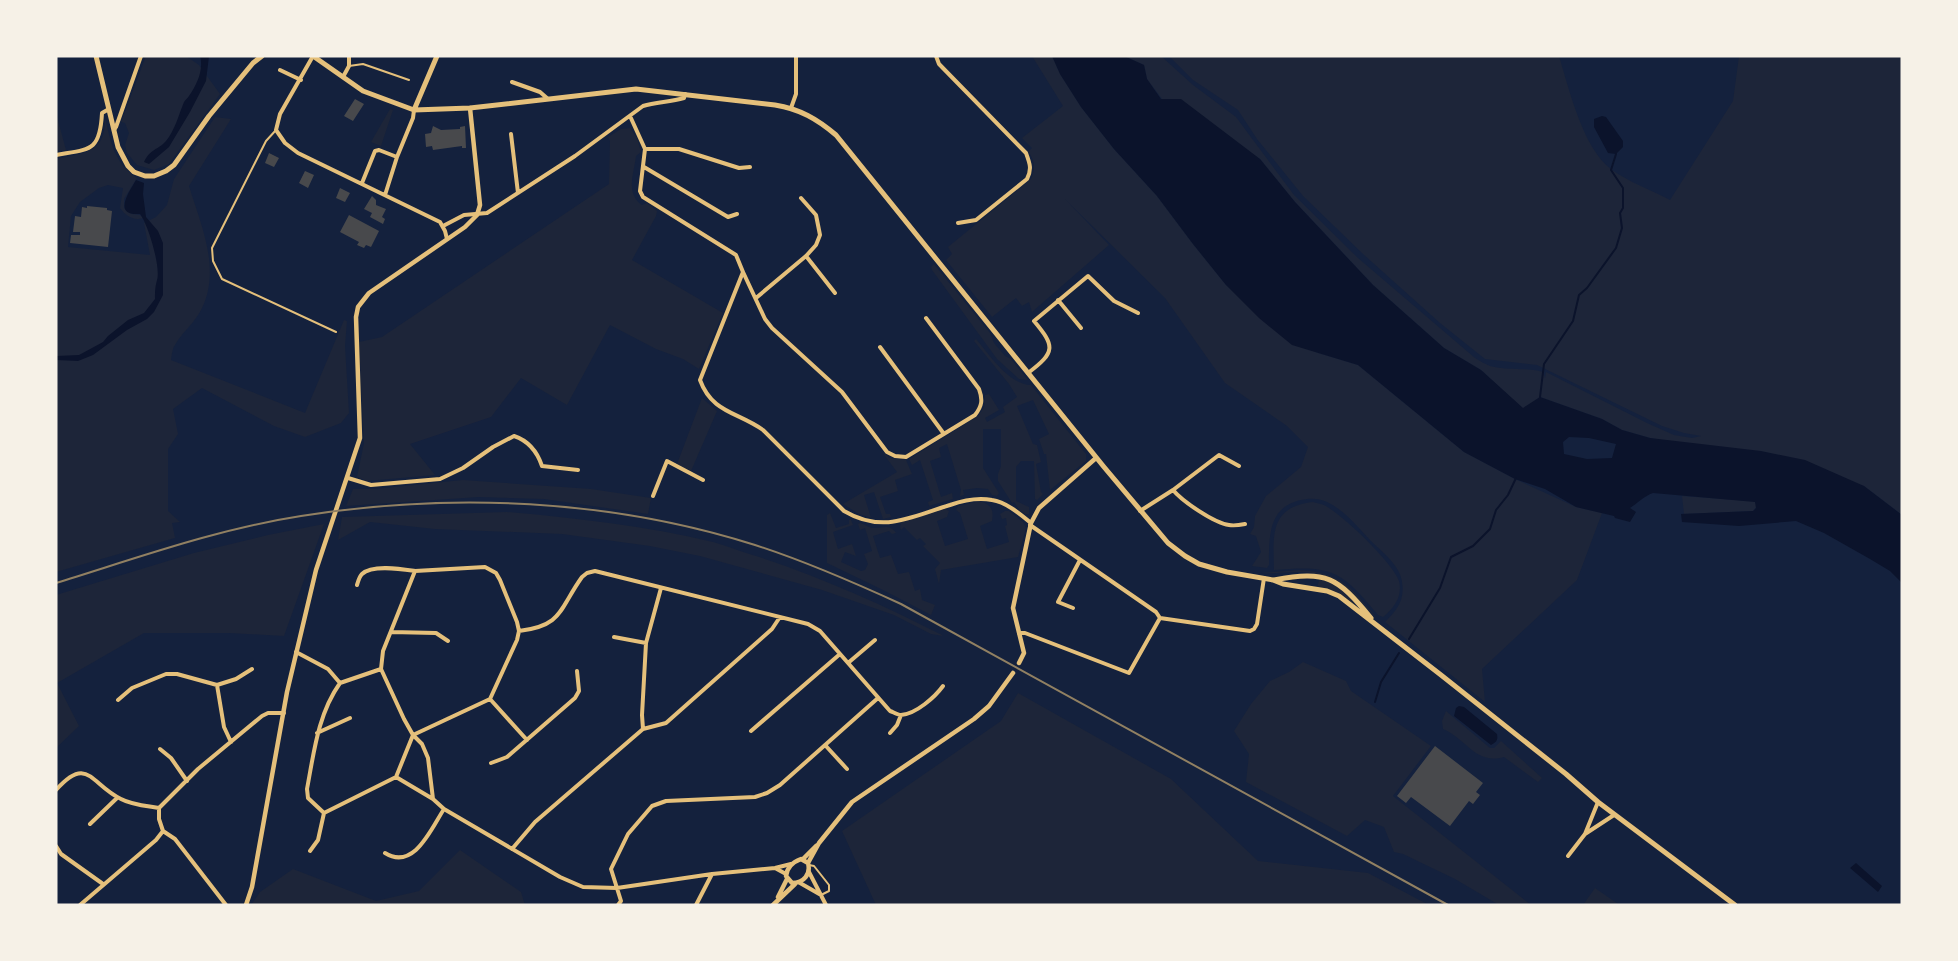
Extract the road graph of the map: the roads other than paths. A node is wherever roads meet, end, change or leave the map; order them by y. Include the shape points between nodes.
1 (96, 56) edge
2 (141, 56) edge
3 (262, 56) edge
4 (313, 56) edge
5 (348, 56) edge
6 (437, 56) edge
7 (796, 56) edge
8 (937, 56) edge
9 (349, 66) junction
10 (280, 70) dead end
11 (343, 76) junction
12 (300, 80) junction
13 (409, 80) dead end
14 (512, 82) dead end
15 (685, 94) junction
16 (548, 99) junction
17 (470, 108) junction
18 (791, 108) junction
19 (109, 109) junction
20 (414, 110) junction
21 (630, 116) junction
22 (114, 130) junction
23 (276, 130) junction
24 (511, 134) dead end
25 (645, 149) junction
26 (56, 155) edge
27 (397, 157) junction
28 (644, 167) junction
29 (750, 167) dead end
30 (362, 183) junction
31 (518, 193) junction
32 (385, 195) junction
33 (801, 198) dead end
34 (477, 214) junction
35 (737, 214) dead end
36 (958, 223) dead end
37 (443, 226) junction
38 (447, 239) junction
39 (806, 256) junction
40 (743, 272) junction
41 (835, 293) dead end
42 (756, 298) junction
43 (1058, 300) junction
44 (1138, 313) dead end
45 (926, 318) dead end
46 (1081, 328) dead end
47 (336, 332) dead end
48 (880, 347) dead end
49 (1028, 373) junction
50 (944, 434) junction
51 (1096, 458) junction
52 (1239, 466) dead end
53 (578, 470) dead end
54 (348, 478) junction
55 (703, 480) dead end
56 (1172, 490) junction
57 (653, 496) dead end
58 (1140, 511) junction
59 (1031, 524) junction
60 (1245, 524) dead end
61 (1080, 560) junction
62 (415, 571) junction
63 (1303, 574) junction
64 (1315, 575) junction
65 (1264, 578) junction
66 (1273, 580) junction
67 (357, 585) dead end
68 (1300, 586) junction
69 (661, 588) junction
70 (1313, 588) junction
71 (1073, 608) dead end
72 (780, 617) junction
73 (1160, 618) junction
74 (1375, 623) junction
75 (519, 631) junction
76 (391, 632) junction
77 (1019, 633) junction
78 (614, 637) dead end
79 (875, 640) dead end
80 (448, 641) dead end
81 (646, 643) junction
82 (296, 652) junction
83 (840, 654) junction
84 (848, 663) junction
85 (1019, 663) dead end
86 (381, 668) junction
87 (252, 669) dead end
88 (577, 671) dead end
89 (1013, 673) dead end
90 (340, 683) junction
91 (217, 685) junction
92 (943, 686) dead end
93 (878, 698) junction
94 (490, 699) junction
95 (118, 700) dead end
96 (284, 713) junction
97 (901, 715) junction
98 (350, 718) dead end
99 (643, 728) junction
100 (751, 731) dead end
101 (317, 733) junction
102 (890, 733) dead end
103 (413, 735) junction
104 (527, 740) junction
105 (231, 742) junction
106 (825, 745) junction
107 (160, 749) dead end
108 (492, 763) dead end
109 (847, 769) dead end
110 (396, 777) junction
111 (187, 781) junction
112 (56, 790) edge
113 (118, 798) junction
114 (433, 799) junction
115 (1598, 802) junction
116 (159, 808) junction
117 (444, 809) junction
118 (324, 813) junction
119 (1614, 815) junction
120 (90, 824) dead end
121 (163, 831) junction
122 (1585, 834) junction
123 (819, 844) junction
124 (56, 846) edge
125 (512, 849) junction
126 (310, 851) dead end
127 (385, 854) dead end
128 (1568, 856) dead end
129 (803, 859) junction
130 (791, 864) junction
131 (809, 864) junction
132 (775, 868) junction
133 (808, 872) junction
134 (712, 874) junction
135 (786, 877) junction
136 (797, 883) junction
137 (103, 884) junction
138 (617, 888) junction
139 (821, 895) junction
140 (775, 903) edge
141 (80, 905) edge
142 (226, 905) edge
143 (246, 905) edge
144 (618, 905) edge
145 (696, 905) edge
146 (826, 905) edge
147 (1735, 905) edge

1 - 19 main road
2 - 22 street
3 - 22 main road via 166,171 154,176 134,172 122,158
4 - 11 main road
4 - 12 street
5 - 9 street
6 - 20 main road
7 - 18 street via 796,94
8 - 36 street via 939,64 1026,153 1030,164 1027,179 976,220
9 - 11 street
9 - 13 lane via 363,64
10 - 12 street
11 - 20 main road via 372,96
12 - 23 street via 280,114
14 - 16 street via 540,92
15 - 16 main road via 636,89
15 - 18 main road
15 - 21 street via 684,98 643,106
16 - 17 main road
17 - 20 main road
17 - 34 street via 480,198
18 - 49 main road via 812,116 836,135
19 - 22 main road
19 - 26 street via 102,113 101,130 92,147
20 - 27 street
21 - 25 street
21 - 31 street
23 - 30 street via 298,153
23 - 47 lane via 266,140 212,248 213,261 222,278
24 - 31 street
25 - 28 street
25 - 29 street via 679,149 739,168
27 - 30 street via 375,151
27 - 32 street
28 - 35 street via 728,216
28 - 40 street via 640,191 643,197 736,256
30 - 32 street
31 - 34 street via 487,214
32 - 37 street
33 - 39 street via 816,214 820,235
34 - 37 street via 464,215
34 - 38 street
37 - 38 street
38 - 54 street via 368,293 358,307 356,340 360,438
39 - 41 street
39 - 42 street
40 - 42 street
40 - 59 street via 700,380 711,401 764,430 844,511 858,520 889,523 969,499 993,500
42 - 50 street via 772,328 842,392 887,452 906,457
43 - 44 street via 1088,276 1114,301
43 - 46 street
43 - 49 street via 1034,321 1051,344 1040,364
45 - 50 street via 979,389 982,398 975,415
48 - 50 street
49 - 51 main road
51 - 58 main road
51 - 59 street via 1039,508
52 - 56 street via 1219,455
53 - 54 street via 542,466 531,446 514,436 440,479 371,485
54 - 82 street via 316,570
55 - 57 street via 667,461
56 - 58 street
56 - 60 street via 1204,514 1228,525
58 - 65 main road via 1168,543 1199,564
59 - 61 street
59 - 77 street via 1013,602
61 - 71 street via 1058,602
61 - 73 street via 1156,612
62 - 67 street via 376,568 360,575
62 - 75 street via 485,567 496,573
62 - 76 street
63 - 64 main road
63 - 66 main road
63 - 68 main road
64 - 70 main road
64 - 74 main road via 1343,587
65 - 66 main road
65 - 73 street via 1257,624 1250,631
66 - 68 main road
68 - 70 main road
69 - 72 street
69 - 75 street via 595,571 587,573 553,622
69 - 81 street
70 - 74 main road via 1339,596
72 - 83 street via 808,624 820,631
72 - 99 street via 772,629 666,723
73 - 77 street via 1129,673
74 - 115 main road
75 - 94 street
76 - 80 street via 436,632
76 - 86 street via 383,651
77 - 85 street via 1024,653
78 - 81 street
79 - 84 street
81 - 99 street
82 - 90 street via 328,670
82 - 96 street
83 - 84 street
83 - 100 street
84 - 93 street
86 - 90 street
86 - 103 street
87 - 91 street
88 - 104 street via 579,691 575,698
89 - 123 street via 989,706 974,719 852,802
90 - 101 street via 330,696
91 - 95 street via 166,674 132,688
91 - 105 street via 224,727
92 - 97 street via 935,697
93 - 97 street via 890,711
93 - 106 street
94 - 103 street
94 - 104 street
96 - 105 street via 262,716
96 - 143 street
97 - 102 street
98 - 101 street
99 - 125 street via 536,822
101 - 118 street via 307,789 308,798
103 - 110 street
103 - 114 street via 422,744 428,758
104 - 108 street via 507,757
105 - 111 street
106 - 109 street
106 - 138 street via 767,793 755,797 666,801 652,806 628,834 612,870
107 - 111 street via 171,758
110 - 114 street
110 - 118 street
111 - 116 street
112 - 113 street via 71,774 79,772
113 - 116 street
113 - 120 street
114 - 117 street
115 - 119 main road
115 - 122 street
116 - 121 street
117 - 125 street
117 - 127 street via 417,850 405,858 394,859
118 - 126 street via 318,840
119 - 122 street
119 - 147 main road
121 - 137 street
121 - 142 street via 175,839
122 - 128 street
123 - 129 street
123 - 131 street
124 - 137 street via 61,854
125 - 138 street via 583,887
129 - 130 street
129 - 131 street
130 - 132 street
130 - 135 street
131 - 133 street
131 - 139 lane via 829,884 829,891
132 - 134 street
132 - 135 street
133 - 136 street via 804,880
133 - 139 street
134 - 138 street
134 - 145 street
135 - 136 street
135 - 140 street
136 - 139 street
136 - 140 street
137 - 141 street
138 - 144 street
139 - 146 street

